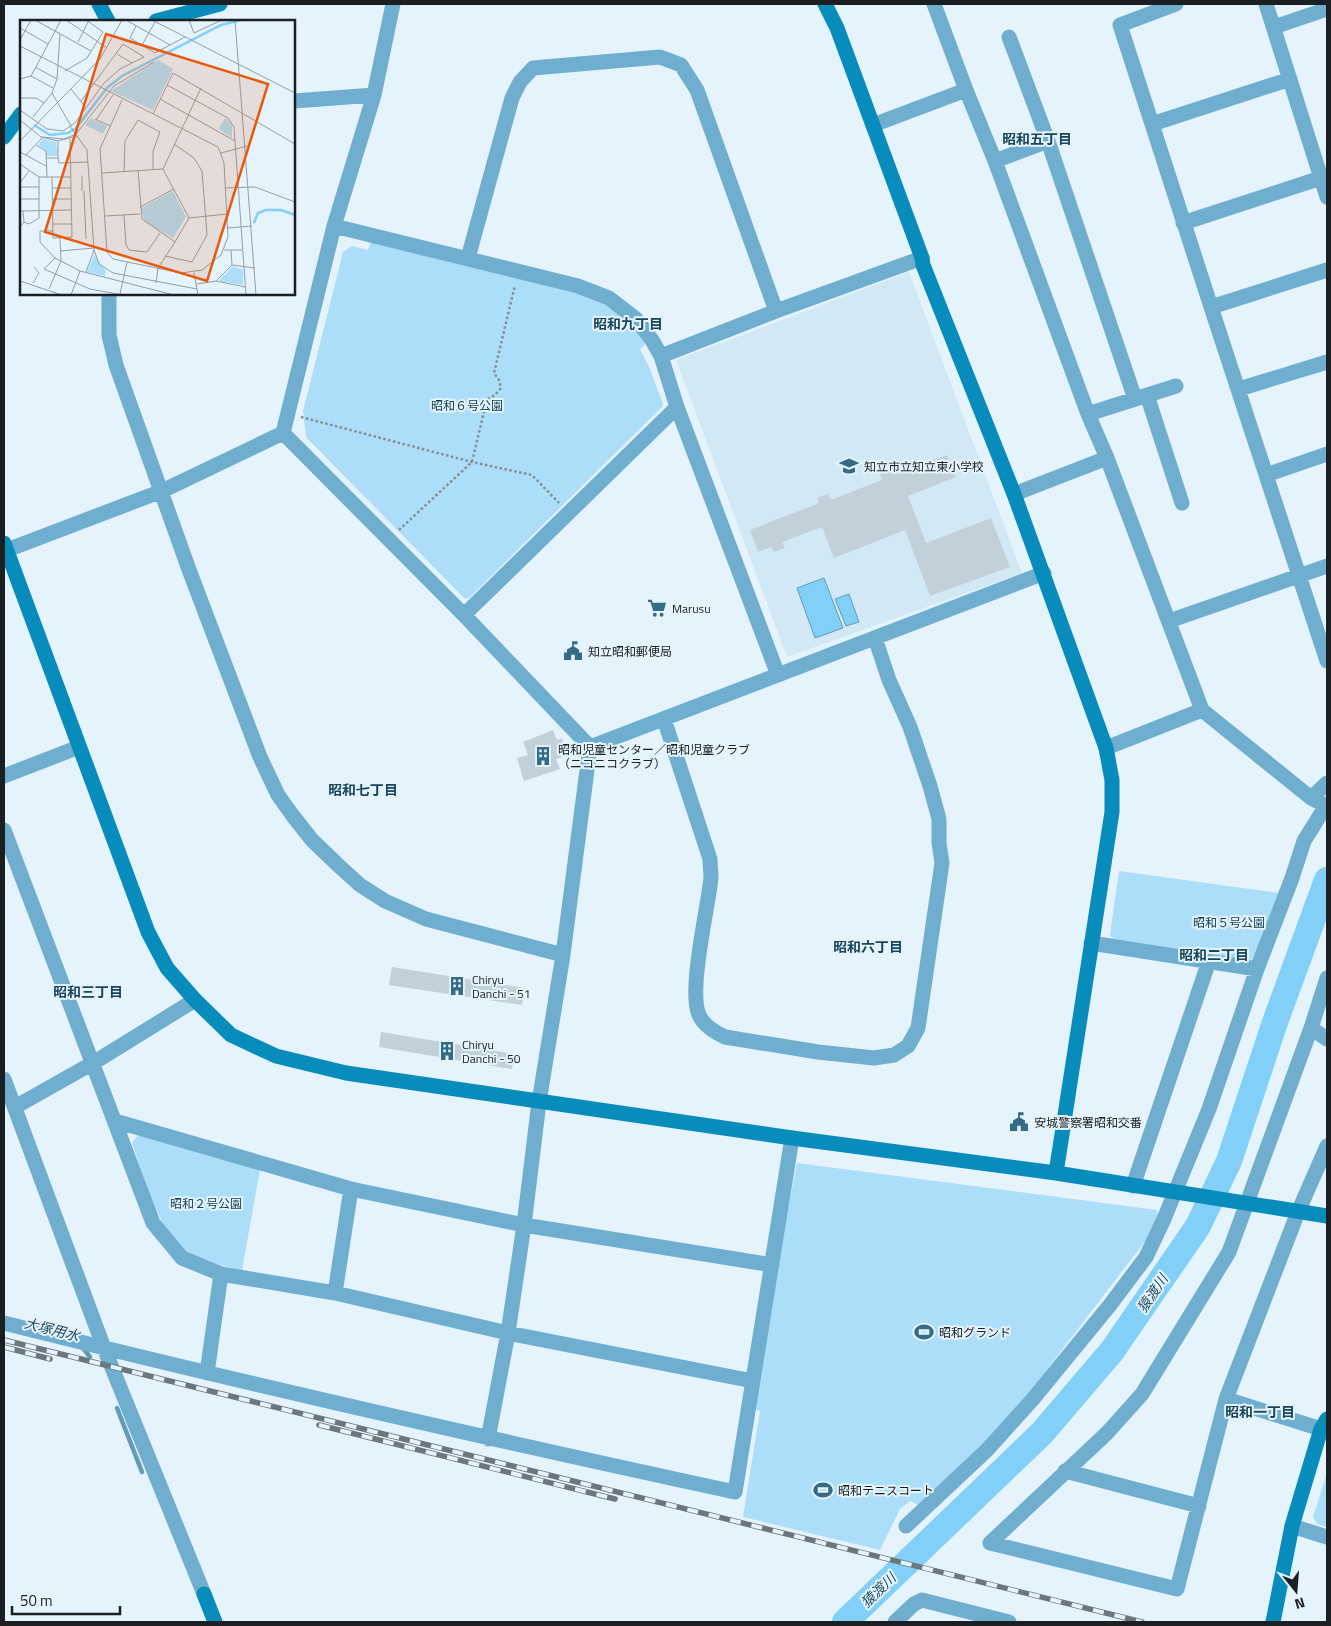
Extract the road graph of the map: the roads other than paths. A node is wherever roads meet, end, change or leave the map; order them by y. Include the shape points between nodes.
1 (99, 4) edge
2 (220, 4) edge
3 (393, 4) edge
4 (825, 4) edge
5 (934, 4) edge
6 (1176, 4) edge
7 (1266, 4) edge
8 (1325, 11) edge
9 (107, 20) edge
10 (160, 20) edge
11 (1274, 27) junction
12 (1009, 37) dead end
13 (1290, 79) junction
14 (966, 90) junction
15 (374, 95) junction
16 (295, 101) edge
17 (20, 115) edge
18 (1152, 124) junction
19 (873, 125) junction
20 (4, 137) edge
21 (1048, 141) junction
22 (995, 161) junction
23 (1324, 177) edge
24 (1327, 197) edge
25 (1183, 223) junction
26 (334, 226) junction
27 (468, 258) junction
28 (922, 258) junction
29 (1327, 270) edge
30 (109, 295) edge
31 (1210, 308) junction
32 (776, 311) junction
33 (661, 356) junction
34 (1327, 362) edge
35 (1176, 386) dead end
36 (1239, 389) junction
37 (1141, 397) junction
38 (677, 406) junction
39 (1088, 414) junction
40 (284, 433) junction
41 (1327, 454) edge
42 (1107, 458) junction
43 (1266, 475) junction
44 (162, 491) junction
45 (1014, 494) junction
46 (1182, 503) dead end
47 (5, 547) edge
48 (1327, 566) edge
49 (1044, 573) junction
50 (1299, 575) junction
51 (464, 615) junction
52 (1169, 621) junction
53 (875, 638) junction
54 (1327, 661) edge
55 (778, 675) junction
56 (1202, 710) junction
57 (664, 719) junction
58 (590, 746) junction
59 (78, 747) junction
60 (1106, 748) junction
61 (4, 776) edge
62 (1327, 782) edge
63 (1311, 798) junction
64 (1327, 806) edge
65 (4, 830) edge
66 (1091, 943) junction
67 (563, 955) junction
68 (1209, 961) junction
69 (1257, 968) junction
70 (1327, 978) edge
71 (195, 1000) junction
72 (1311, 1028) junction
73 (1327, 1039) edge
74 (93, 1063) junction
75 (4, 1079) edge
76 (539, 1102) junction
77 (15, 1107) junction
78 (115, 1121) junction
79 (792, 1138) junction
80 (1327, 1146) edge
81 (1056, 1173) junction
82 (1133, 1186) junction
83 (351, 1189) junction
84 (1179, 1193) junction
85 (1244, 1203) junction
86 (1298, 1212) junction
87 (1327, 1216) edge
88 (524, 1225) junction
89 (772, 1265) junction
90 (221, 1274) junction
91 (335, 1293) junction
92 (4, 1323) edge
93 (508, 1333) junction
94 (104, 1348) junction
95 (207, 1373) junction
96 (753, 1381) junction
97 (1226, 1399) junction
98 (1324, 1424) edge
99 (488, 1439) junction
100 (1066, 1471) junction
101 (1199, 1506) junction
102 (906, 1526) dead end
103 (1292, 1526) junction
104 (1327, 1537) edge
105 (215, 1622) edge
106 (896, 1622) edge
107 (1009, 1622) edge
108 (1273, 1622) edge

1 - 9 street
2 - 10 street
3 - 15 street
4 - 19 street
5 - 14 street
6 - 18 street via 1120,25
7 - 11 street
8 - 11 street
11 - 13 street
12 - 21 street
13 - 18 street
13 - 23 street
14 - 19 street
14 - 22 street
15 - 16 street
15 - 26 street
17 - 20 street
18 - 25 street
19 - 28 street
21 - 22 street
21 - 37 street
22 - 39 street
23 - 24 street
23 - 25 street
25 - 31 street
26 - 27 street
26 - 40 street
27 - 32 street via 512,98 520,82 533,68 660,57 680,65 697,90
27 - 33 street via 578,286 609,298 636,319
28 - 32 street
28 - 45 street
29 - 31 street
30 - 44 street via 111,348
31 - 36 street
32 - 33 street
33 - 38 street
34 - 36 street
35 - 37 street
36 - 43 street
37 - 39 street
37 - 46 street
38 - 51 street
38 - 55 street
39 - 42 street
40 - 44 street
40 - 51 street
41 - 43 street
42 - 45 street
42 - 52 street
43 - 50 street
44 - 47 street
44 - 67 street via 260,757 278,795 312,840 360,886 426,919
45 - 49 street
47 - 59 street
48 - 50 street
49 - 53 street
49 - 60 street
50 - 52 street
50 - 54 street
51 - 58 street
52 - 56 street
53 - 55 street
53 - 57 street via 930,786 939,819 942,863 918,1028 908,1046 894,1055 874,1058 725,1037 713,1031 700,1016 696,1001 711,877 710,858
55 - 57 street
56 - 60 street
56 - 63 street
57 - 58 street
58 - 67 street
59 - 61 street
59 - 71 street via 148,932 168,968
60 - 66 street via 1112,780 1112,812
62 - 63 street
63 - 64 street
64 - 69 street via 1304,841
65 - 74 street
66 - 68 street
66 - 81 street
67 - 76 street
68 - 69 street
68 - 82 street
69 - 84 street
70 - 72 street
71 - 74 street
71 - 76 street via 231,1035 276,1056 346,1073
72 - 73 street
72 - 85 street
74 - 77 street
74 - 78 street
75 - 77 street
76 - 79 street
76 - 88 street
77 - 94 street
78 - 83 street
78 - 90 street via 152,1223 182,1258
79 - 81 street
79 - 89 street
80 - 86 street
81 - 82 street
82 - 84 street
83 - 88 street
83 - 91 street
84 - 85 street
84 - 102 street via 1146,1257 1076,1348 987,1450
85 - 86 street
85 - 100 street via 1229,1252 1142,1394
86 - 87 street
86 - 97 street
88 - 89 street
88 - 93 street
89 - 96 street
90 - 91 street
90 - 95 street
91 - 93 street
92 - 94 street
93 - 96 street
93 - 99 street
94 - 95 street
94 - 105 street
95 - 99 street
96 - 99 street via 735,1492
97 - 98 street
97 - 101 street
98 - 103 street
100 - 101 street
100 - 101 street via 990,1542 1177,1590
103 - 104 street
103 - 108 street
106 - 107 street via 922,1600

